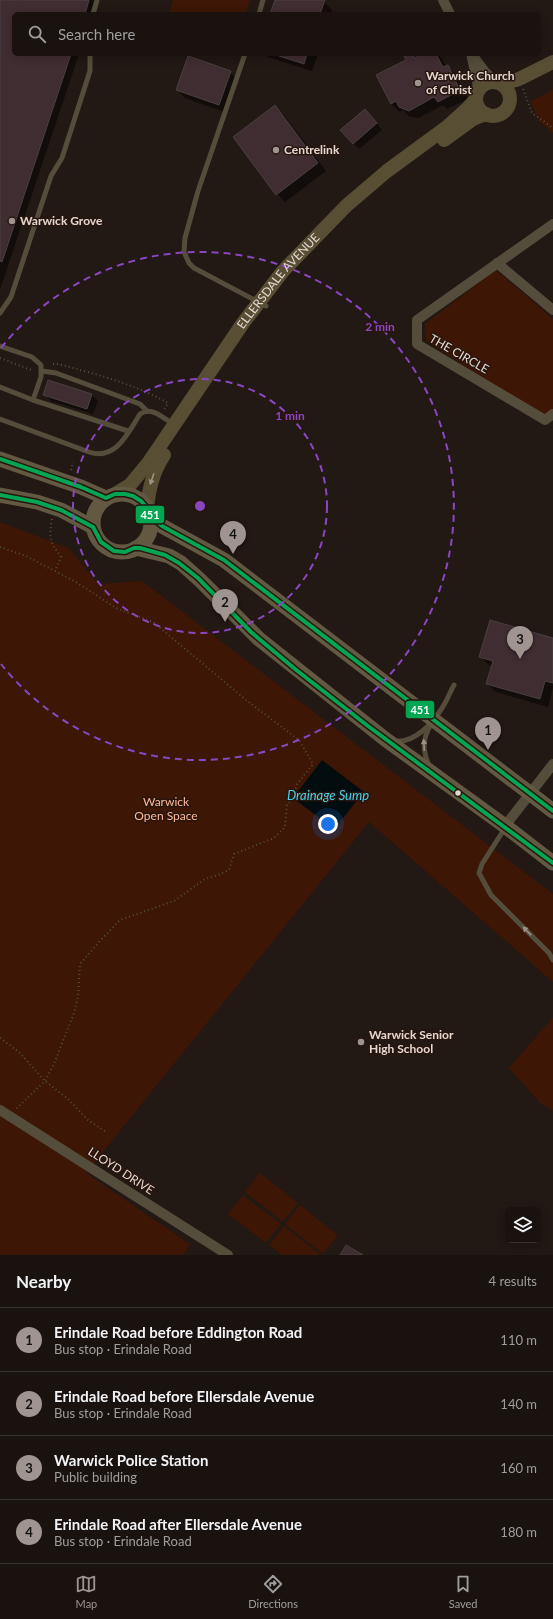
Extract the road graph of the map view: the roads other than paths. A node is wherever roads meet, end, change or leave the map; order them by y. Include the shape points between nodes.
1 (98, 0) edge
2 (264, 0) edge
3 (443, 0) edge
4 (94, 12) edge
5 (260, 12) edge
6 (449, 12) edge
7 (90, 56) edge
8 (244, 56) edge
9 (471, 56) edge
10 (473, 56) edge
11 (553, 62) edge
12 (553, 73) edge
13 (499, 83) junction
14 (477, 95) junction
15 (509, 102) junction
16 (486, 114) junction
17 (553, 224) edge
18 (497, 264) junction
19 (262, 304) junction
20 (553, 310) edge
21 (0, 313) edge
22 (0, 346) edge
23 (42, 369) junction
24 (0, 387) edge
25 (33, 400) junction
26 (147, 411) junction
27 (553, 414) edge
28 (0, 419) edge
29 (173, 425) junction
30 (128, 431) junction
31 (0, 459) edge
32 (0, 495) edge
33 (111, 496) junction
34 (149, 513) junction
35 (93, 527) junction
36 (136, 548) junction
37 (454, 685) dead end
38 (433, 720) junction
39 (385, 739) junction
40 (553, 764) edge
41 (431, 772) junction
42 (531, 794) junction
43 (553, 811) edge
44 (505, 826) junction
45 (553, 863) edge
46 (553, 960) edge
47 (0, 1110) edge
48 (228, 1255) edge

1 - 4 lane
2 - 5 lane
3 - 6 street
7 - 21 lane via 90,71 62,158 51,176 11,297
8 - 19 lane via 198,191 183,246 186,258 194,268
9 - 14 street via 477,80
10 - 13 street via 485,72
11 - 13 street, ELLERSDALE AVENUE via 519,79
12 - 15 street, ELLERSDALE AVENUE via 522,88
13 - 14 street, ELLERSDALE AVENUE via 484,84
13 - 15 street via 509,94
14 - 16 street via 478,106
14 - 19 street, ELLERSDALE AVENUE via 468,108 446,127 346,206 283,271
15 - 16 street, ELLERSDALE AVENUE via 500,114
16 - 19 street, ELLERSDALE AVENUE via 473,119 392,178 352,213
17 - 18 street, THE CIRCLE
18 - 20 street
18 - 27 street, THE CIRCLE via 417,320 417,344 545,420
19 - 29 street, ELLERSDALE AVENUE
19 -> 34 street, ELLERSDALE AVENUE via 157,466 151,482
22 - 23 lane via 32,357 39,362
23 - 25 lane
23 - 26 lane via 140,404
24 - 25 lane
25 - 30 lane
26 - 29 lane via 152,411
26 - 30 lane via 140,414
28 - 30 lane via 100,454 117,448
29 - 33 street, ELLERSDALE AVENUE via 137,477 130,485
31 - 33 main road
32 - 35 main road via 56,508
33 - 34 main road via 133,496 141,501
33 - 35 main road via 98,506 93,516
34 - 36 main road via 151,526 148,535
34 - 38 main road via 162,526 224,560
35 - 36 main road via 101,544 109,549 118,552
36 - 39 main road via 169,556 181,563 259,639
37 - 38 lane via 443,708
38 - 39 lane via 409,740 397,742
41 -> 38 lane via 425,755 424,736
38 - 42 main road
39 - 41 main road
40 - 42 street
41 - 44 main road
42 - 43 main road
42 - 44 street
44 - 45 main road
46 -> 44 lane via 492,895 480,873 482,864
47 - 48 street, LLOYD DRIVE

